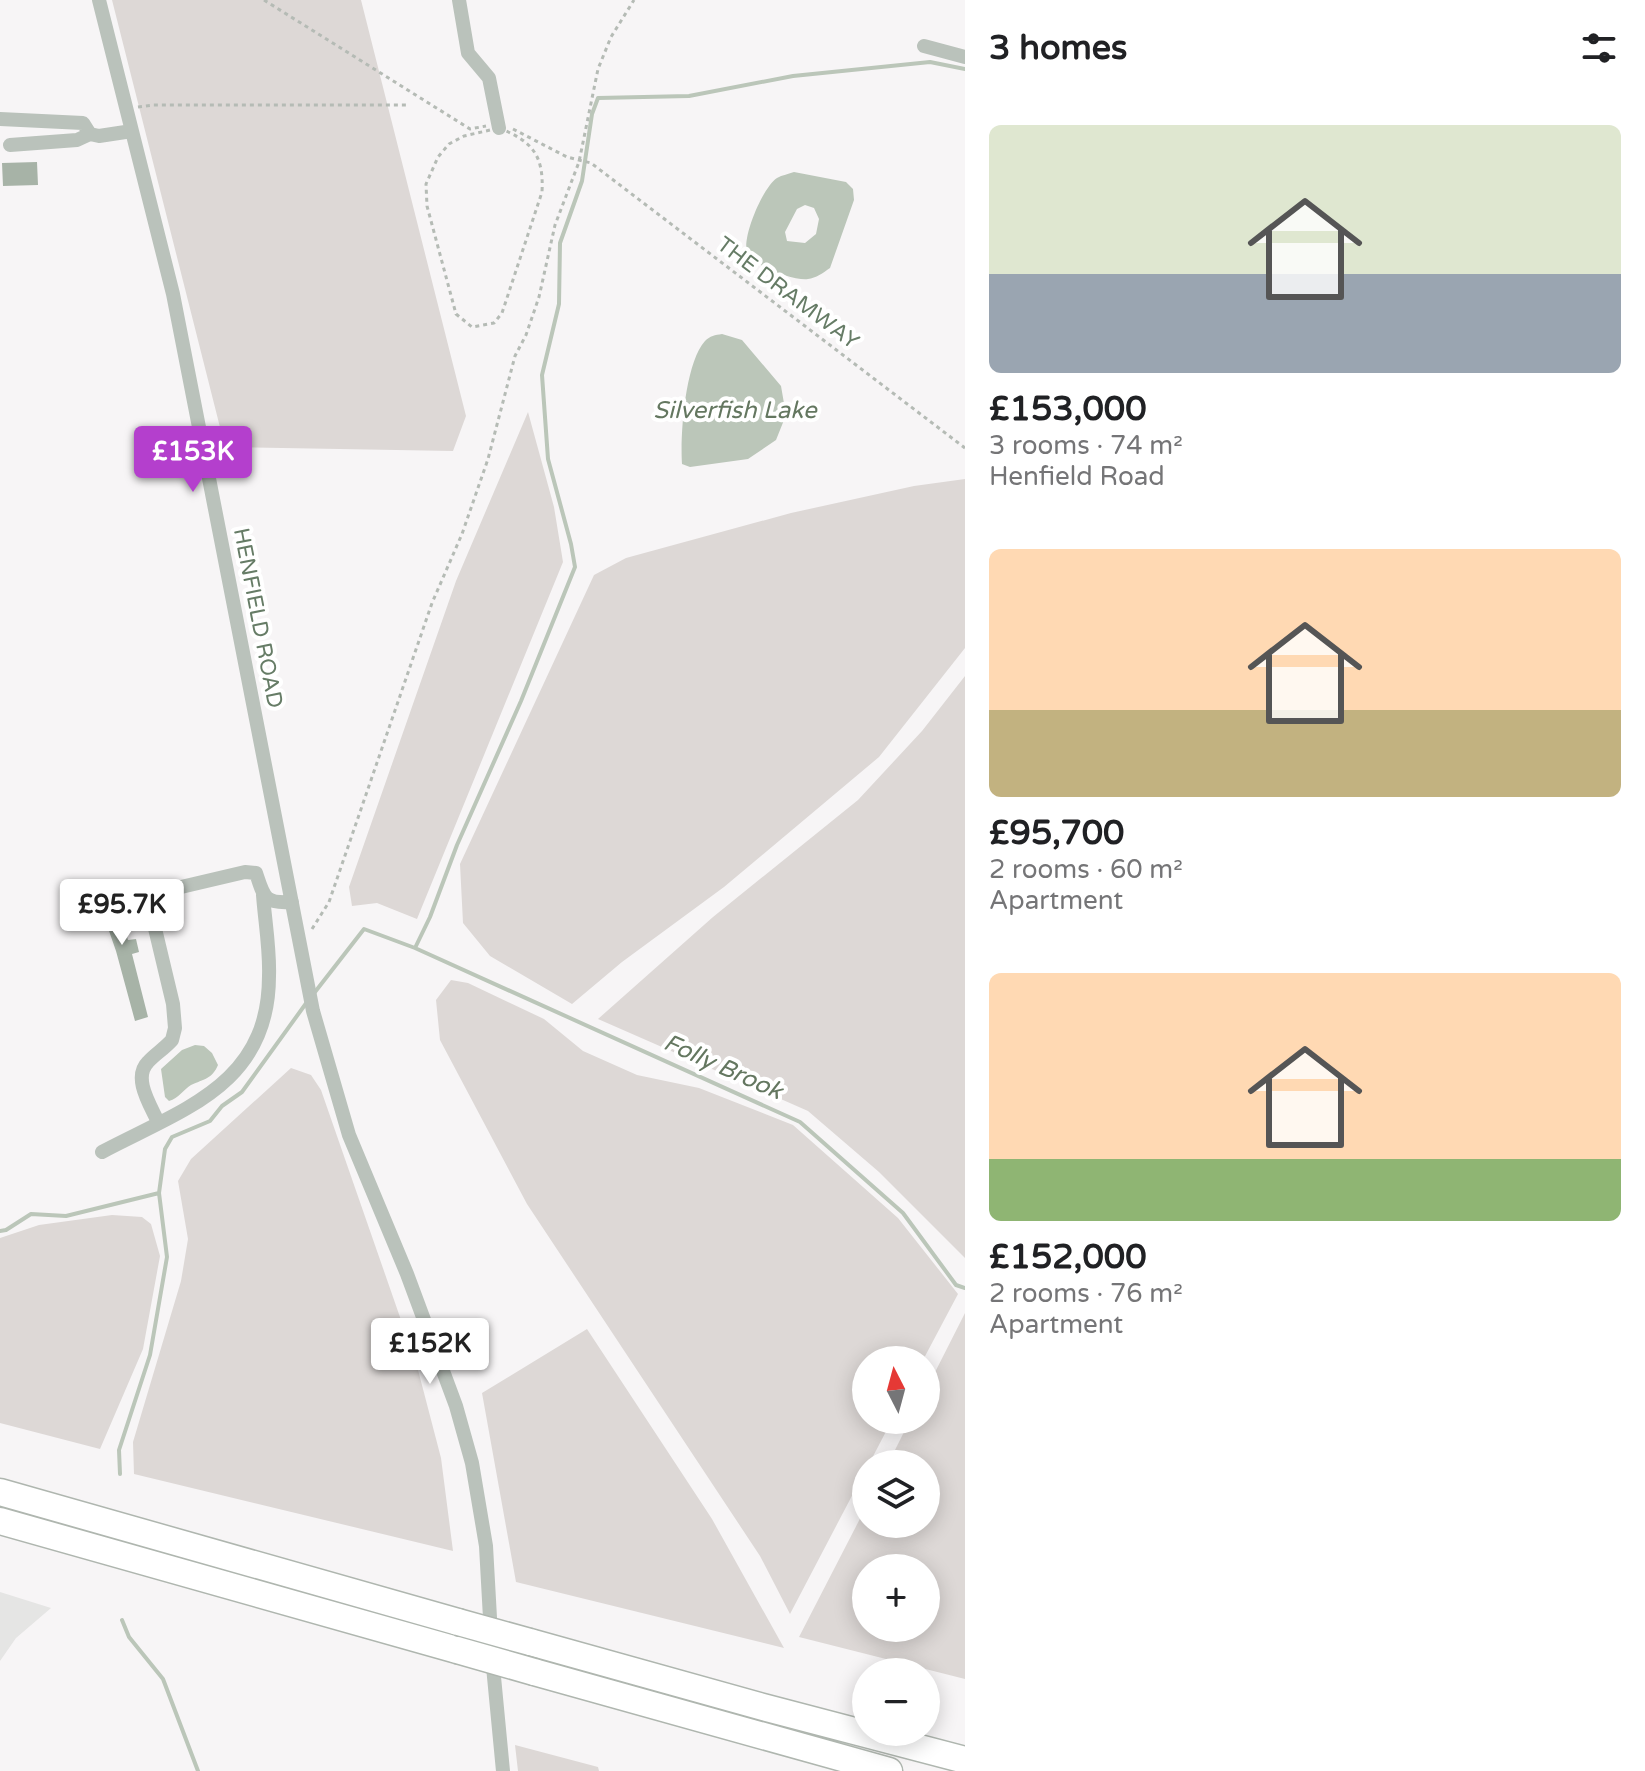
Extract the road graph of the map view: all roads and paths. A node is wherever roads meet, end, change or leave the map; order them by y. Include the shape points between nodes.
1 (99, 0) edge
2 (264, 0) edge
3 (459, 0) edge
4 (634, 0) edge
5 (924, 46) dead end
6 (965, 57) edge
7 (406, 105) dead end
8 (127, 109) junction
9 (0, 119) edge
10 (499, 126) junction
11 (132, 131) junction
12 (90, 134) junction
13 (10, 145) dead end
14 (580, 162) junction
15 (965, 448) edge
16 (263, 895) junction
17 (292, 902) junction
18 (298, 934) junction
19 (158, 1122) junction
20 (102, 1152) dead end
21 (0, 1492) edge
22 (0, 1521) edge
23 (965, 1760) edge
24 (503, 1771) edge
25 (889, 1771) edge

1 - 8 street, HENFIELD ROAD
2 - 10 path via 470,129
3 - 10 street via 468,53 489,78
4 - 14 path via 598,69
5 - 6 street
7 - 8 path
8 - 11 street, HENFIELD ROAD
9 - 12 street via 83,123
10 - 10 path via 449,144 426,184 456,314 472,327 494,323 502,313 542,192 538,157 520,136
10 - 14 path
11 - 12 street
11 - 17 street, HENFIELD ROAD via 173,294
12 - 13 street via 77,140
14 - 15 path, THE DRAMWAY via 591,163
14 - 18 path via 555,225 539,297 515,356 488,459 432,603 329,902 312,929
16 - 17 street via 274,903
16 - 19 street via 269,977 253,1046 225,1084
16 - 19 street via 256,873 245,872 147,895 175,1017 172,1040 141,1073
17 - 18 street, HENFIELD ROAD
18 - 24 street, HENFIELD ROAD via 306,984 349,1135 442,1365 472,1463 486,1546
19 - 20 street
21 - 23 highway, bridge
22 - 25 highway, bridge

